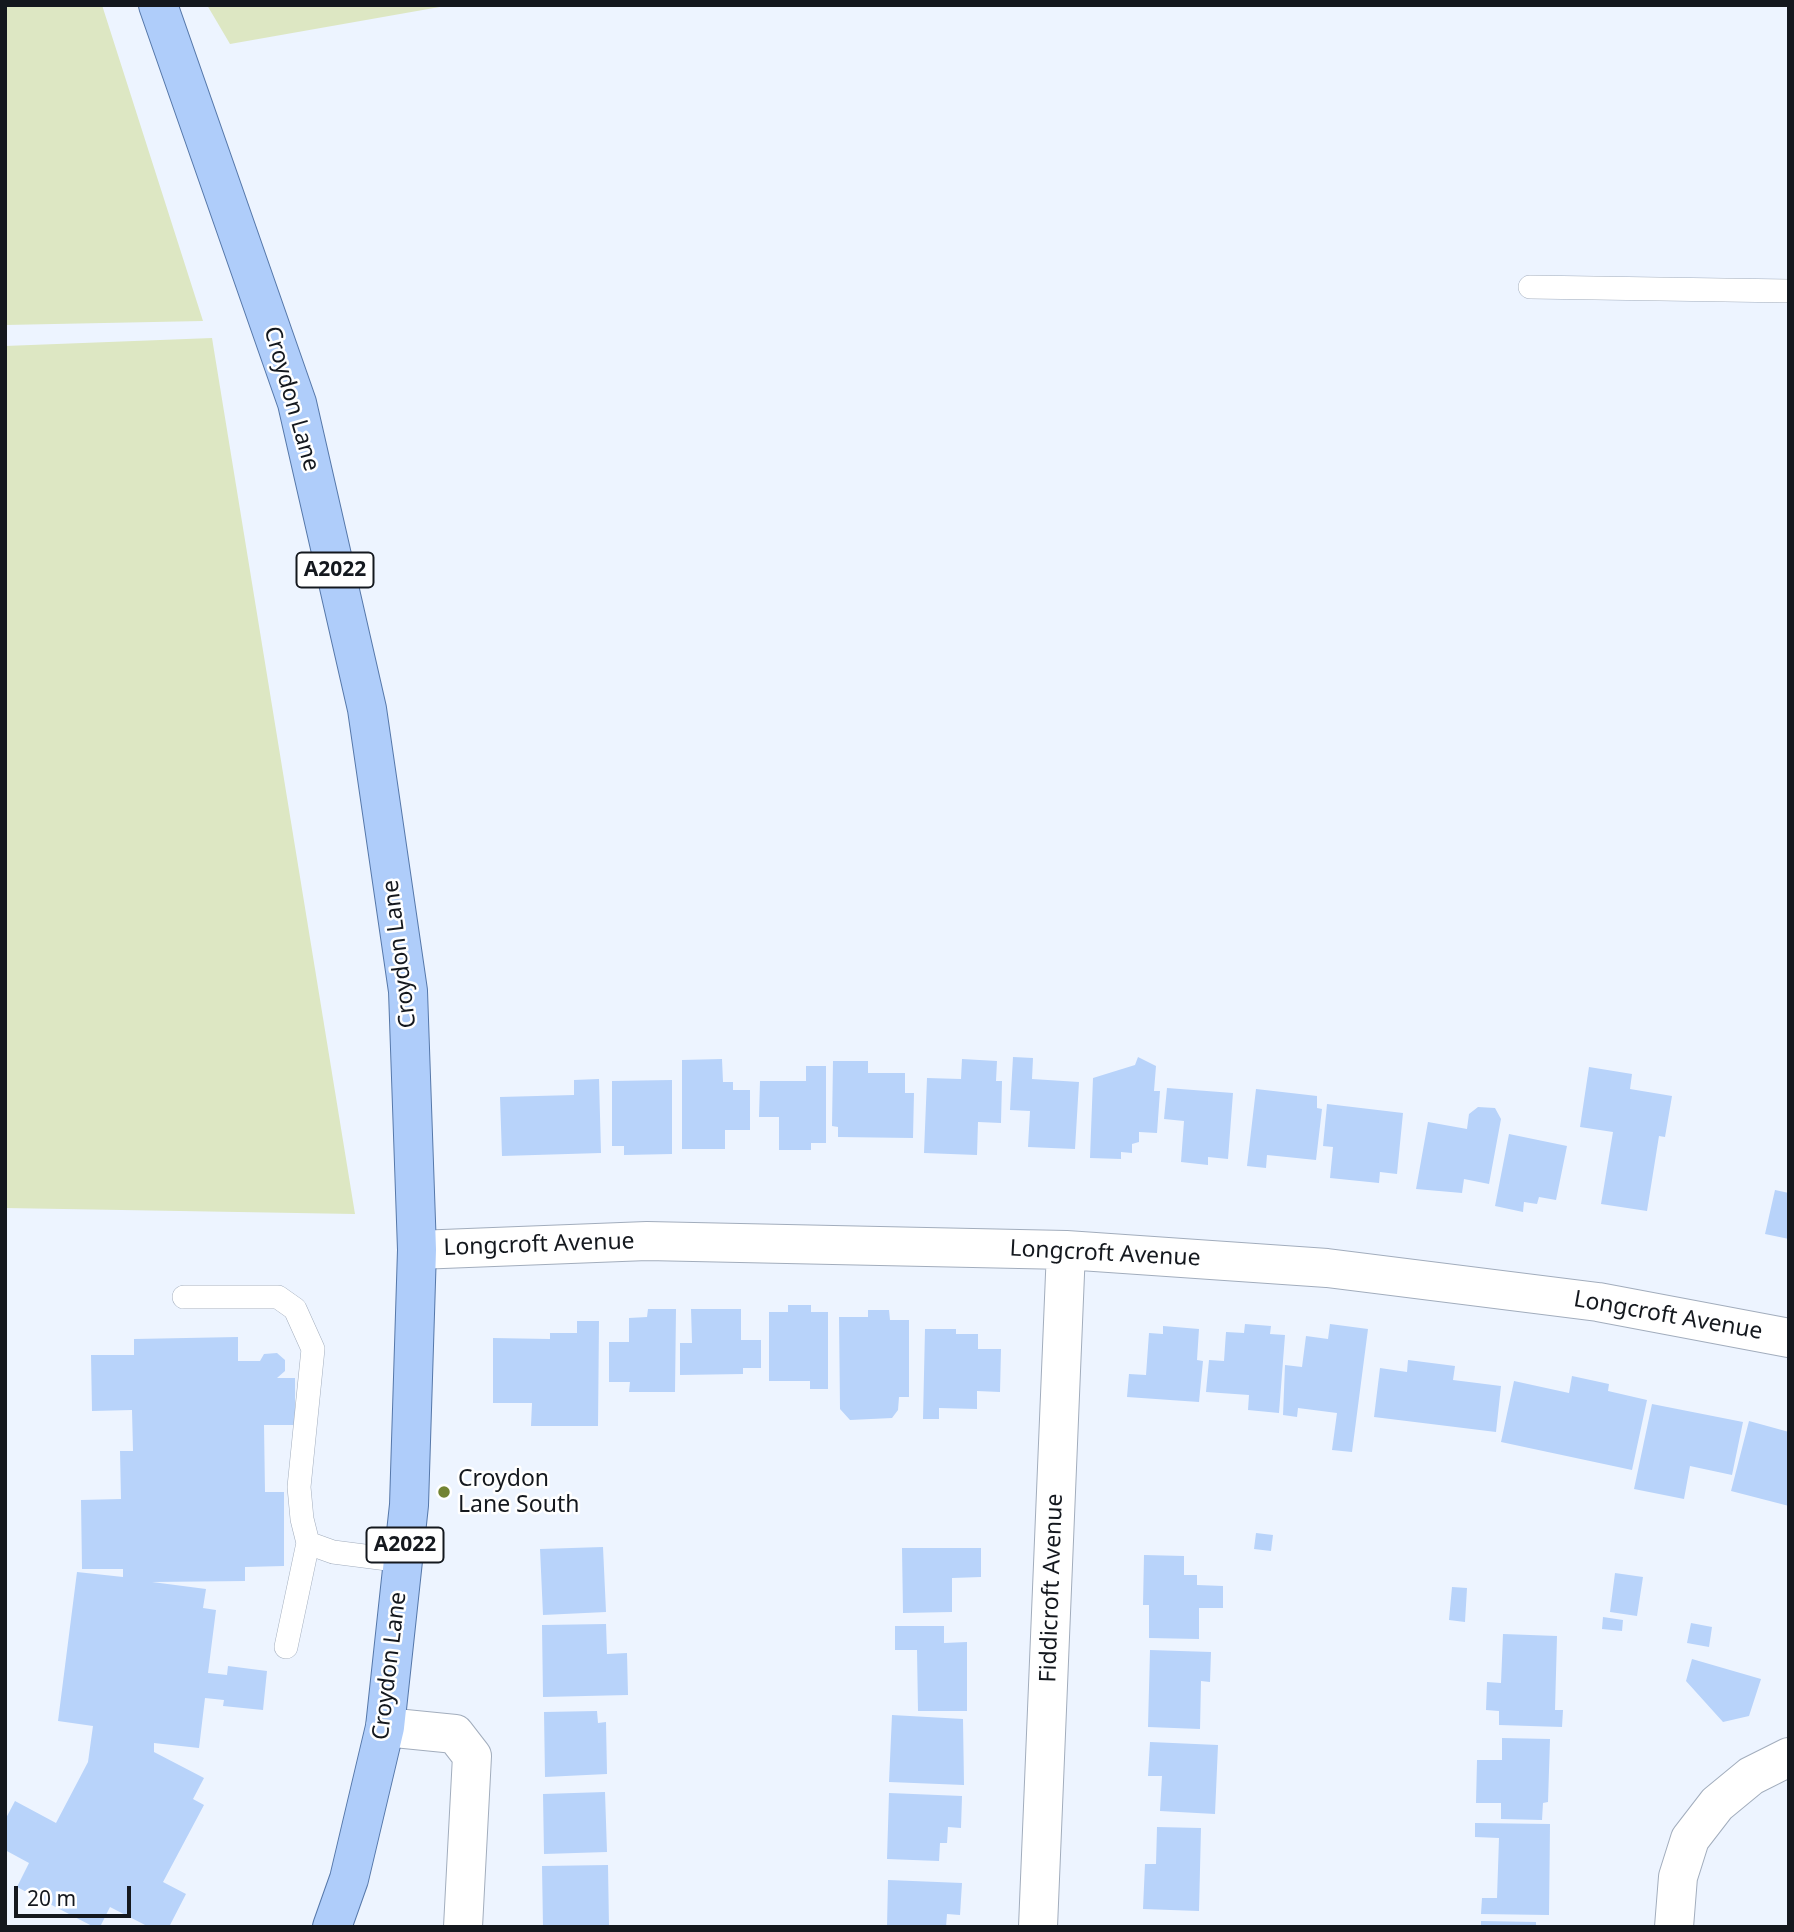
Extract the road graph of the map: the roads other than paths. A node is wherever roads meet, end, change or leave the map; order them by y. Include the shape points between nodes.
1 (158, 5) edge
2 (1530, 287) dead end
3 (1789, 290) edge
4 (416, 1250) junction
5 (1066, 1250) junction
6 (184, 1297) dead end
7 (1789, 1338) edge
8 (309, 1543) junction
9 (403, 1561) junction
10 (286, 1647) dead end
11 (385, 1727) junction
12 (1789, 1757) edge
13 (332, 1927) edge
14 (463, 1927) edge
15 (1038, 1927) edge
16 (1674, 1927) edge

1 - 4 main road, Croydon Lane / A2022 via 297,403 366,709 408,991
2 - 3 lane
4 - 5 street, Longcroft Avenue via 647,1241
4 - 9 main road, Croydon Lane / A2022 via 409,1505
5 - 7 street, Longcroft Avenue via 1327,1268 1598,1302
5 - 15 street, Fiddicroft Avenue
6 - 8 lane via 278,1297 295,1309 306,1329 313,1349 299,1487
8 - 9 lane via 333,1552
8 - 10 lane
9 - 11 main road, Croydon Lane / A2022
11 - 13 main road, Croydon Lane / A2022 via 349,1879
11 - 14 street via 455,1734 472,1756
12 - 16 street via 1751,1776 1717,1804 1690,1839 1678,1877

